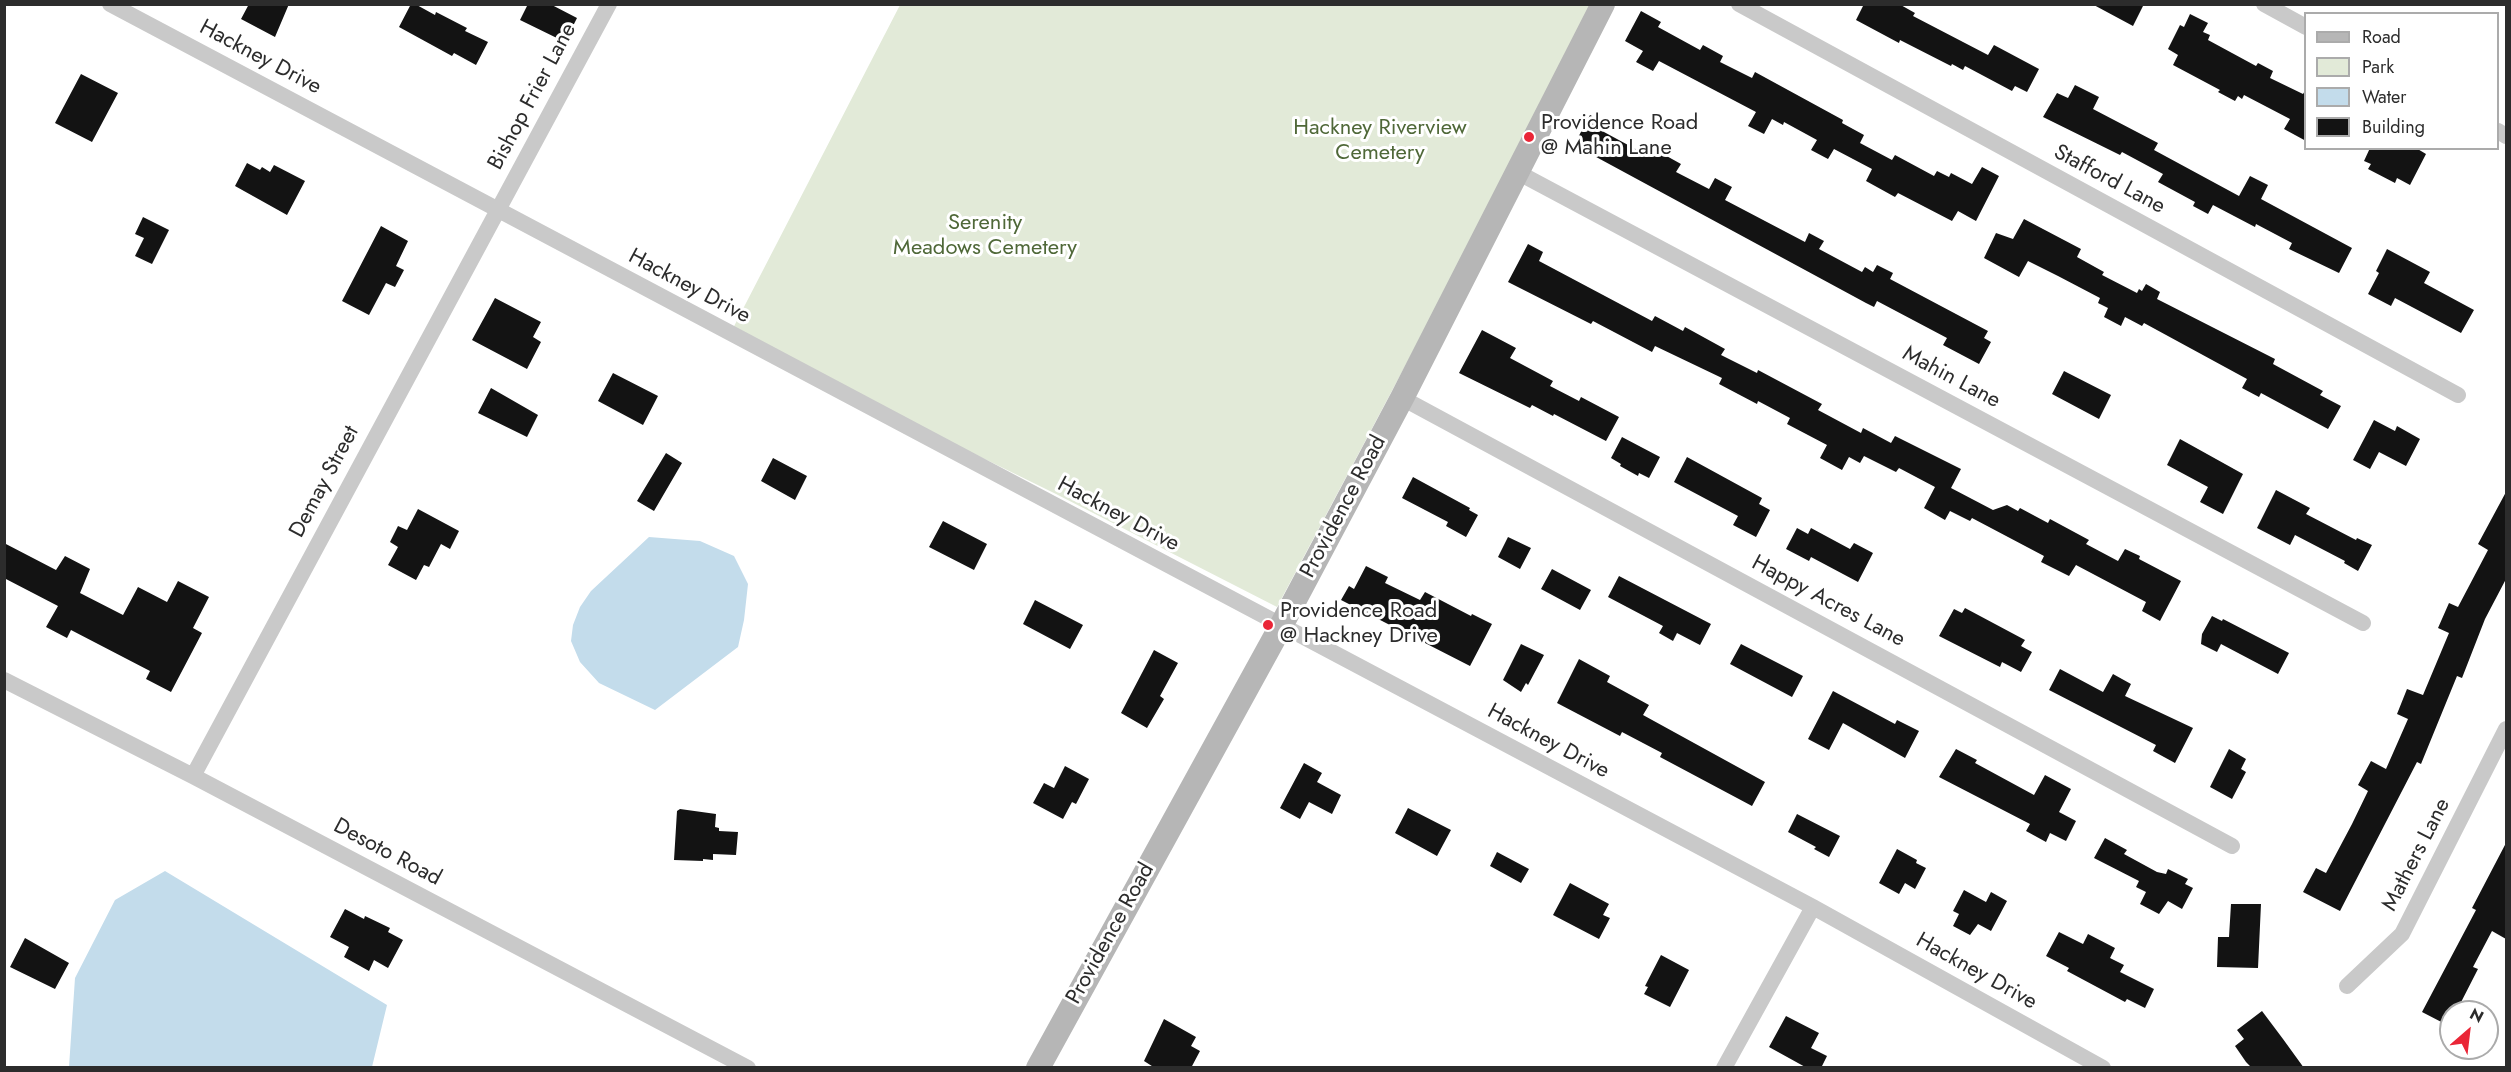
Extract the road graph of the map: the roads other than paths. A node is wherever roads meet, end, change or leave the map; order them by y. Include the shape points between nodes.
1 (110, 4) edge
2 (609, 4) edge
3 (1604, 4) edge
4 (1738, 4) edge
5 (2264, 4) edge
6 (2304, 26) edge
7 (1517, 172) junction
8 (497, 210) junction
9 (2458, 395) dead end
10 (1402, 398) junction
11 (2363, 623) dead end
12 (1281, 626) junction
13 (4, 680) edge
14 (2506, 729) edge
15 (193, 776) junction
16 (2232, 846) dead end
17 (1813, 907) junction
18 (2347, 986) dead end
19 (748, 1068) edge
20 (1038, 1068) edge
21 (1724, 1068) edge
22 (2103, 1068) edge

1 - 8 street, Hackney Drive
2 - 8 street, Bishop Frier Lane
3 - 7 street, Providence Road
4 - 9 street, Stafford Lane
5 - 6 street
7 - 10 street, Providence Road
7 - 11 street, Mahin Lane
8 - 12 street, Hackney Drive
8 - 15 street, Demay Street
10 - 12 street, Providence Road
10 - 16 street, Happy Acres Lane
12 - 17 street, Hackney Drive
12 - 20 street, Providence Road
13 - 15 street, Desoto Road
14 - 18 street, Mathers Lane via 2402,934
15 - 19 street, Desoto Road
17 - 21 street
17 - 22 street, Hackney Drive

